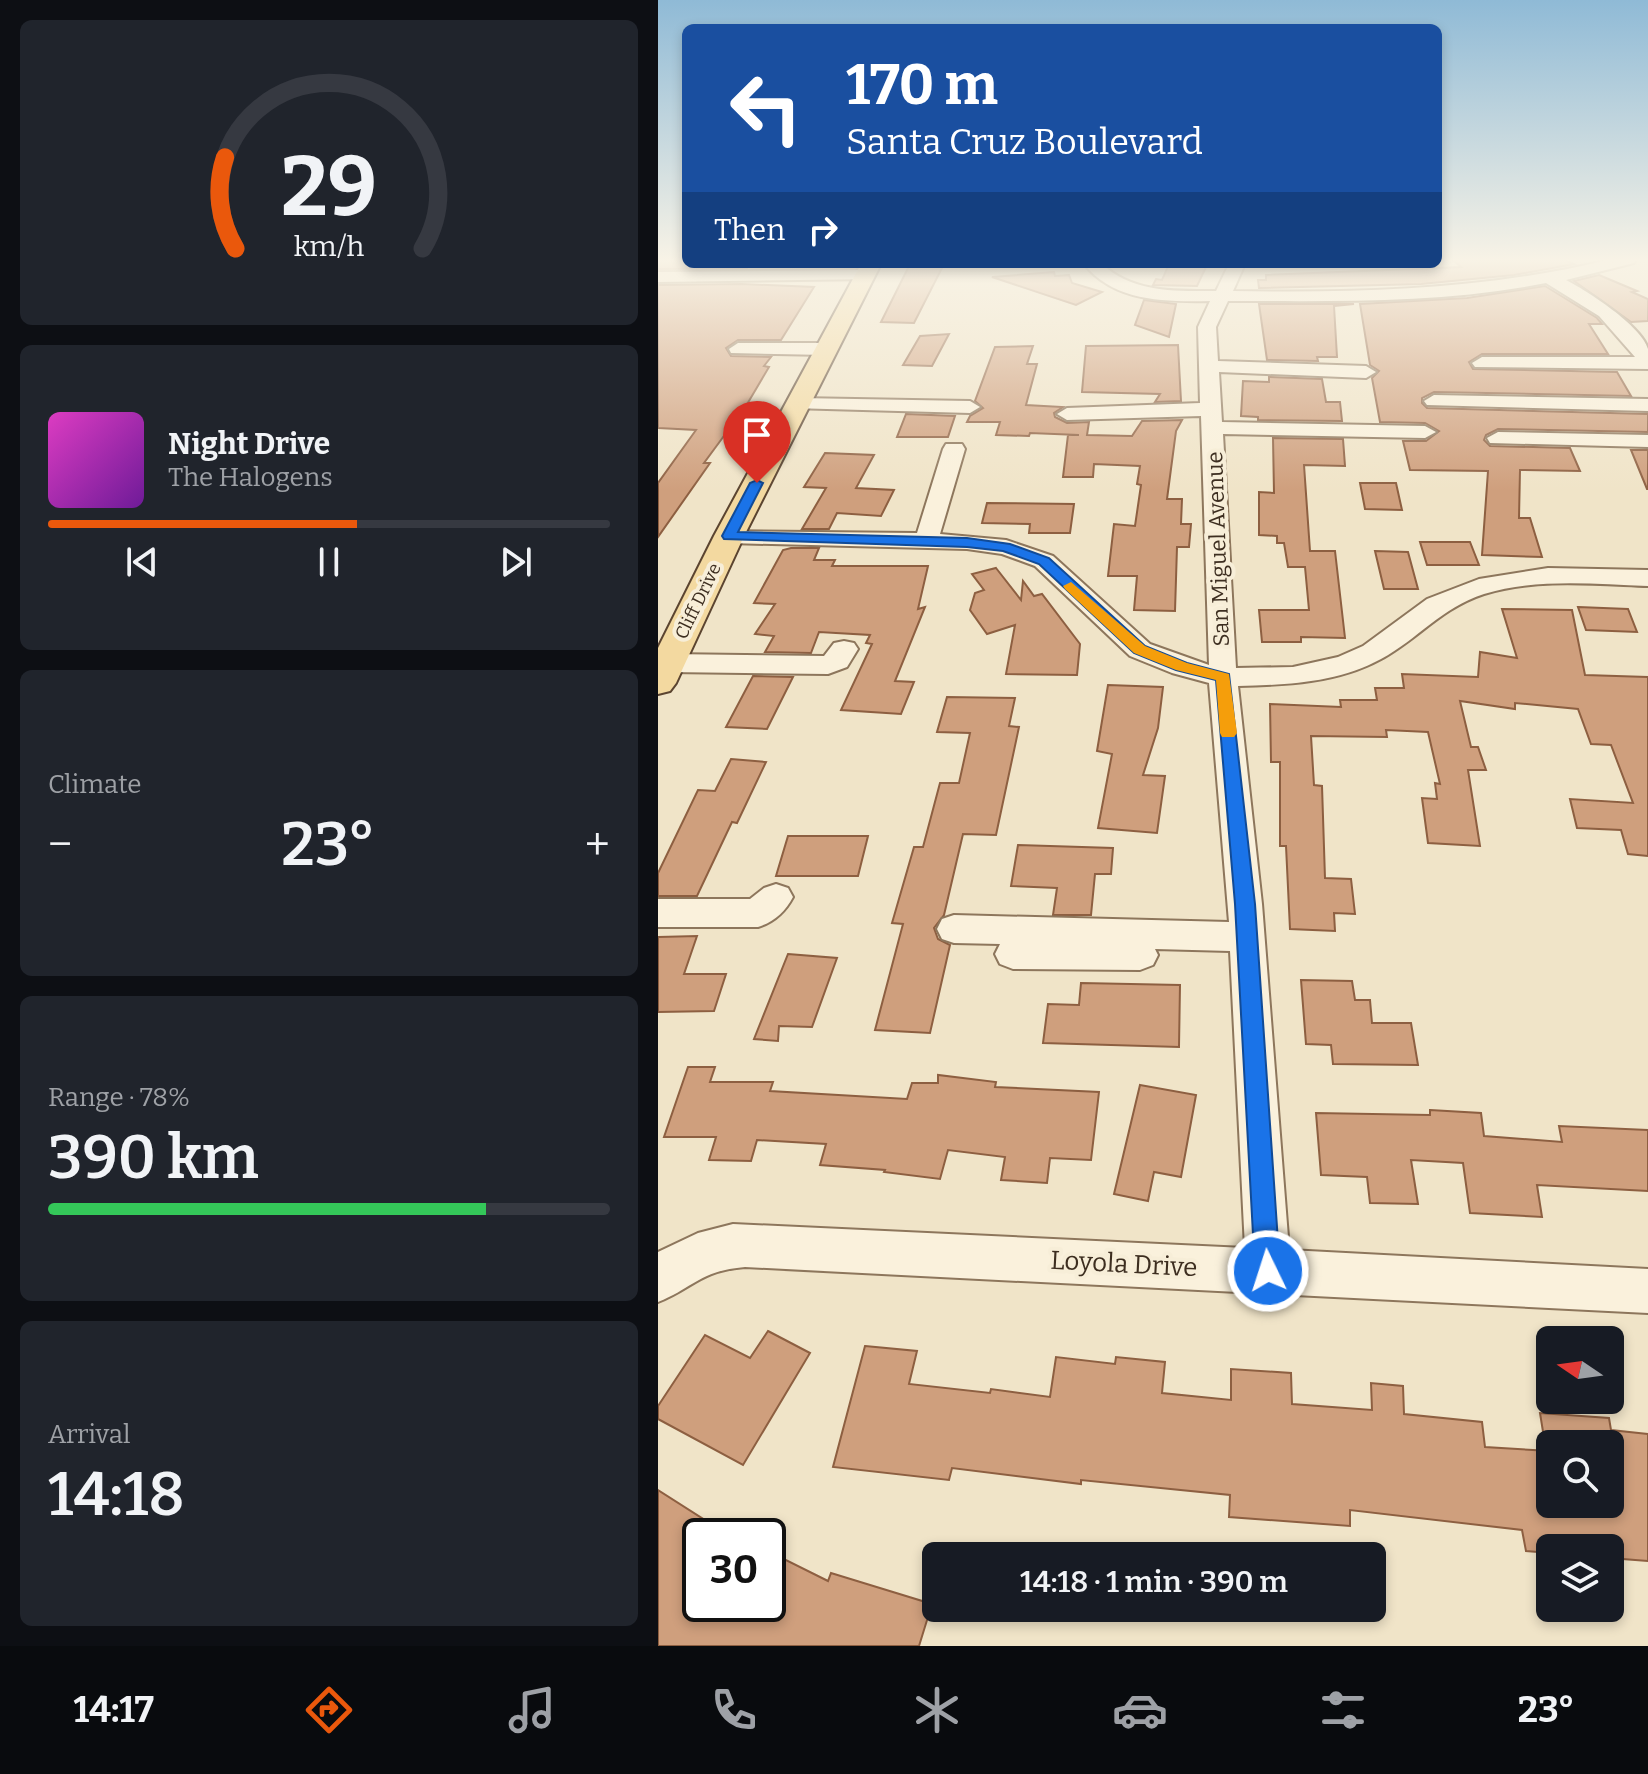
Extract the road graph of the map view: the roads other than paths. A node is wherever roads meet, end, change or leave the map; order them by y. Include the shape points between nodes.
1 (833, 337) edge
2 (1207, 337) edge
3 (1631, 337) edge
4 (738, 349) dead end
5 (827, 349) junction
6 (1482, 363) dead end
7 (1648, 363) edge
8 (1208, 366) junction
9 (1366, 372) dead end
10 (1434, 401) dead end
11 (798, 404) junction
12 (1648, 405) edge
13 (970, 407) dead end
14 (1067, 414) dead end
15 (1212, 419) junction
16 (1425, 432) dead end
17 (1498, 438) dead end
18 (1648, 441) edge
19 (954, 449) dead end
20 (729, 536) junction
21 (926, 542) junction
22 (1648, 578) edge
23 (844, 649) dead end
24 (663, 673) edge
25 (1223, 677) junction
26 (776, 897) dead end
27 (658, 913) edge
28 (954, 929) dead end
29 (1247, 948) junction
30 (1013, 954) dead end
31 (1268, 1271) junction
32 (658, 1280) edge
33 (1648, 1291) edge

1 - 5 main road, Cliff Drive
2 - 8 street, San Miguel Avenue
3 - 7 street
4 - 5 street
5 - 11 main road, Cliff Drive
6 - 7 street
8 - 9 street
8 - 15 street, San Miguel Avenue
10 - 12 street
11 - 13 street
11 - 20 main road, Cliff Drive
14 - 15 street
15 - 16 street
15 - 25 street, San Miguel Avenue
17 - 18 street
19 - 21 street
20 - 21 street
20 - 24 main road, Cliff Drive
21 - 25 street via 1006,547 1044,561 1140,650
22 - 25 street via 1548,576 1479,587 1436,605 1381,647 1346,664 1293,676
23 - 24 street via 828,665
25 - 29 street, San Miguel Avenue
26 - 27 street via 758,913
28 - 29 street
29 - 30 street
29 - 31 street, San Miguel Avenue
31 - 32 street, Loyola Drive via 745,1245 706,1251
31 - 33 street, Loyola Drive

